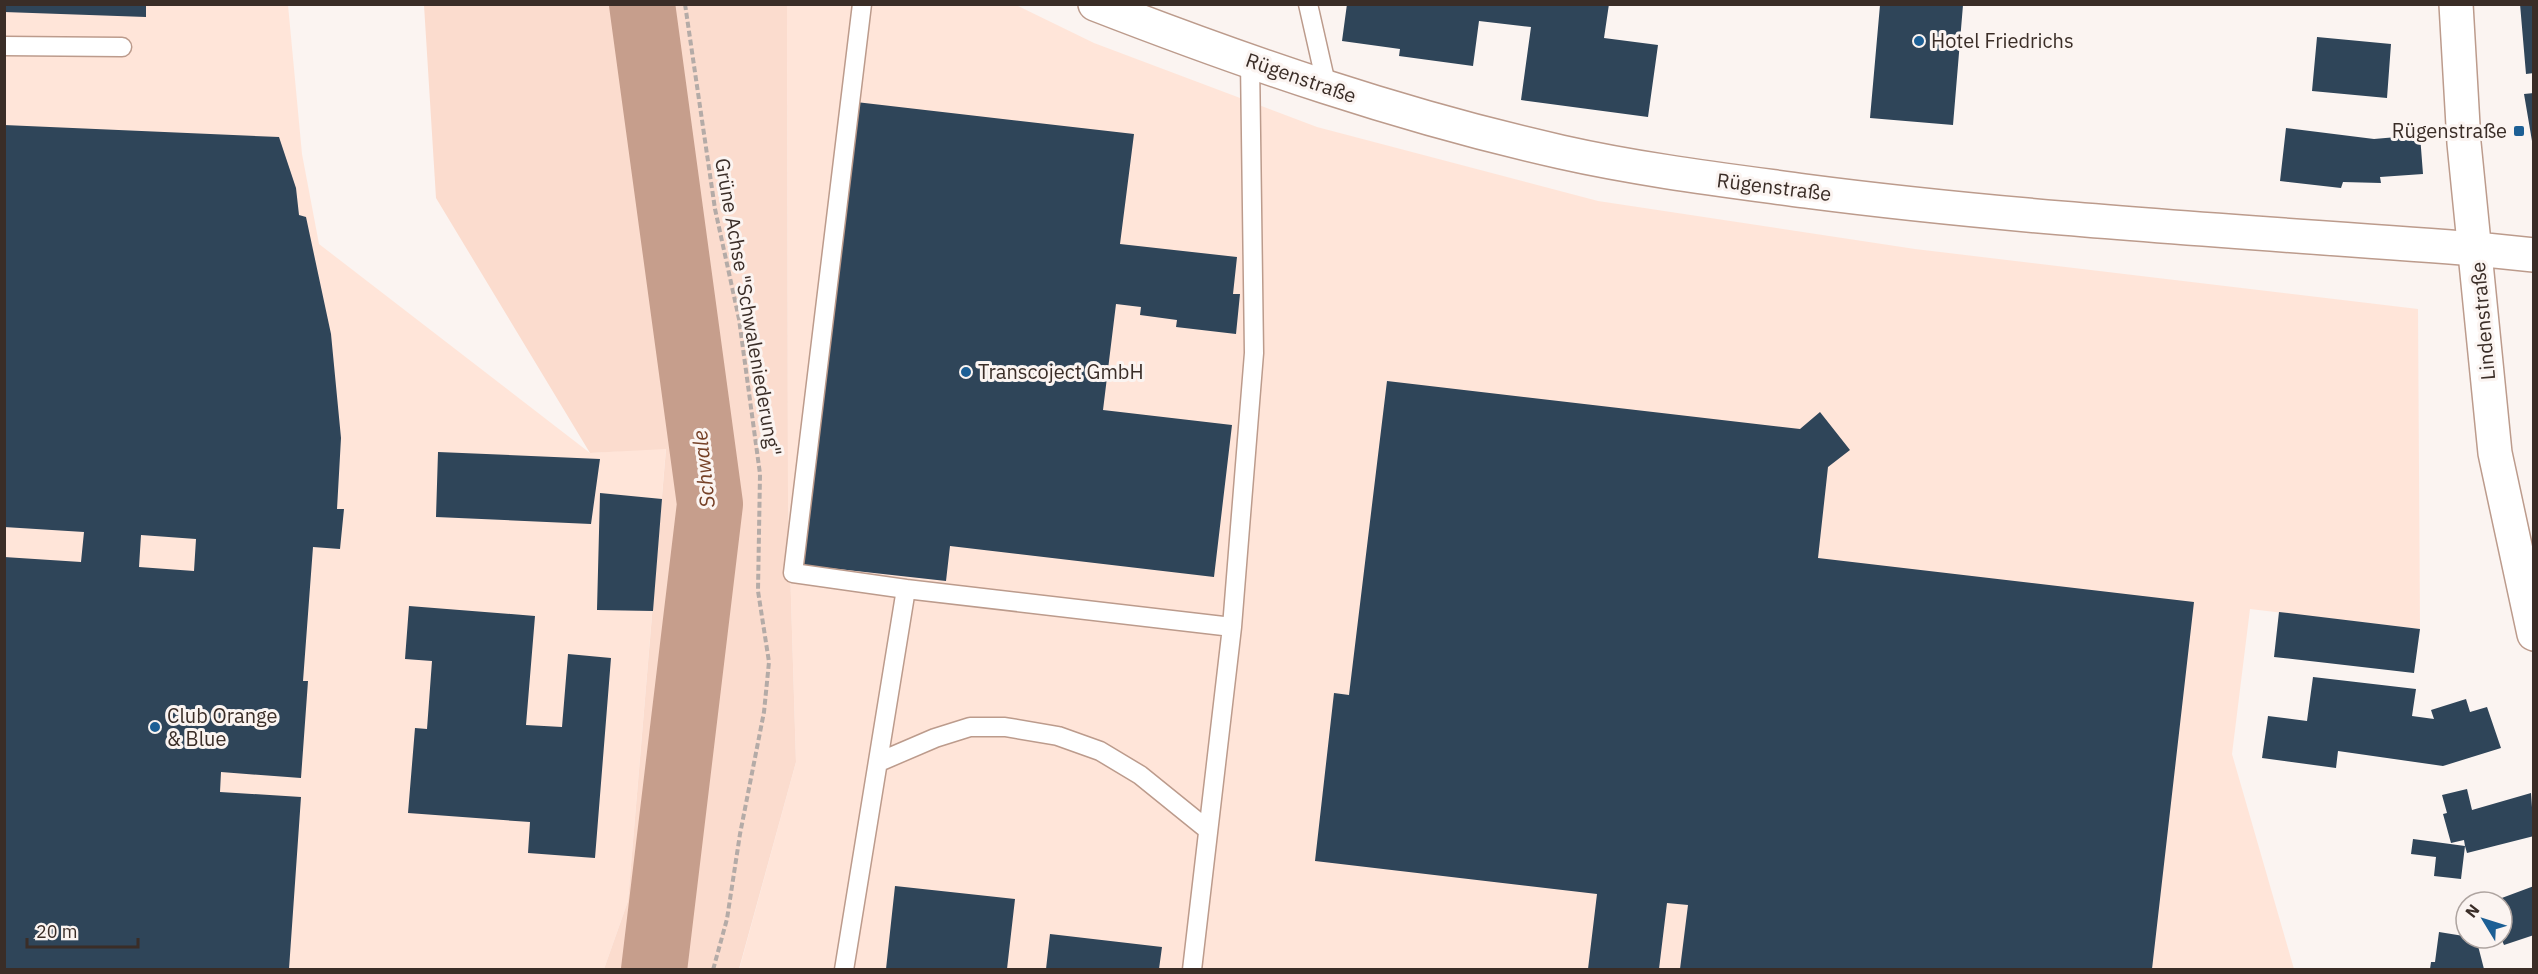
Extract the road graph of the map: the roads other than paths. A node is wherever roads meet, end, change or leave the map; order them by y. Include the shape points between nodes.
1 (862, 4) edge
2 (1095, 4) edge
3 (1308, 4) edge
4 (2456, 4) edge
5 (4, 46) edge
6 (122, 47) dead end
7 (1250, 61) junction
8 (1327, 88) junction
9 (2476, 249) junction
10 (2534, 255) edge
11 (906, 589) junction
12 (1232, 627) junction
13 (2534, 634) edge
14 (879, 762) junction
15 (1208, 830) junction
16 (844, 969) edge
17 (1192, 969) edge

1 - 11 lane via 793,573
2 - 7 street, Rügenstraße
3 - 8 lane
4 - 9 street, Lindenstraße via 2464,143
5 - 6 lane
7 - 8 street, Rügenstraße
7 - 12 lane via 1254,353
8 - 9 street, Rügenstraße via 1395,110 1562,152 1687,175 1888,202
9 - 10 street, Rügenstraße
9 - 13 street, Lindenstraße via 2495,453
11 - 12 lane
11 - 14 lane
12 - 15 lane
14 - 15 lane via 970,727 1005,727 1058,736 1100,751 1140,775
14 - 16 lane
15 - 17 lane

